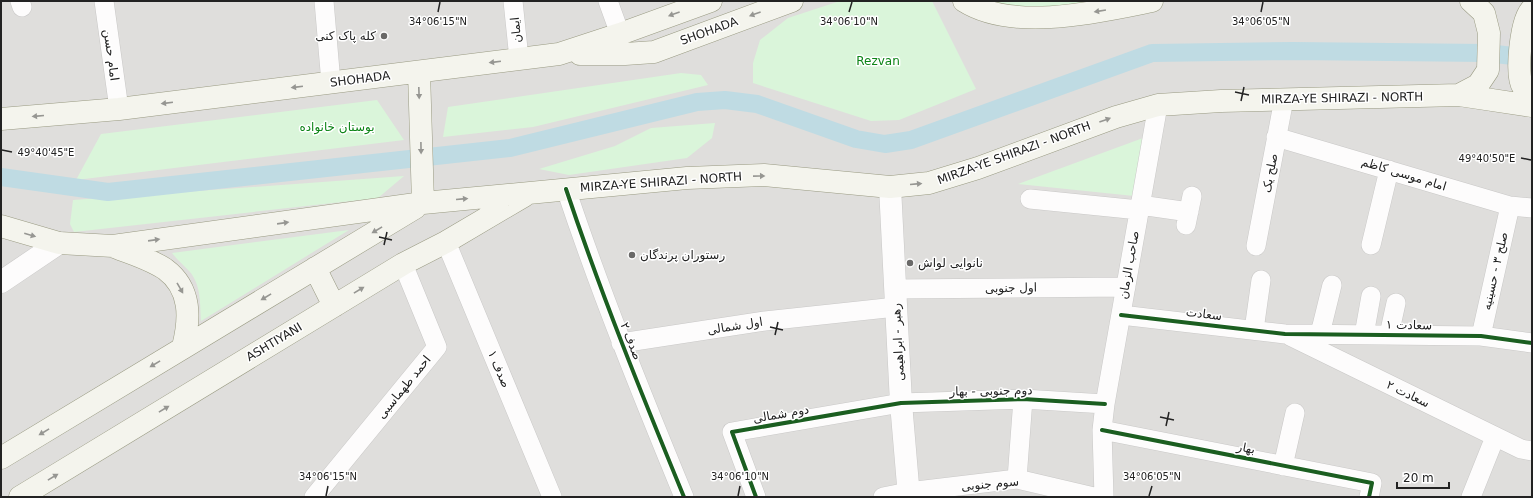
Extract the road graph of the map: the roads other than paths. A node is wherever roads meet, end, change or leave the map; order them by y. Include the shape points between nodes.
1 (104, 1) edge
2 (324, 1) edge
3 (513, 1) edge
4 (608, 1) edge
5 (711, 1) edge
6 (792, 1) edge
7 (964, 1) edge
8 (1152, 1) edge
9 (1471, 1) edge
10 (1532, 9) edge
11 (622, 44) junction
12 (519, 59) junction
13 (419, 72) junction
14 (331, 83) junction
15 (1459, 95) junction
16 (1532, 96) edge
17 (1284, 99) junction
18 (1158, 105) junction
19 (1532, 106) edge
20 (119, 109) junction
21 (1, 119) edge
22 (1276, 136) junction
23 (1389, 170) junction
24 (890, 187) junction
25 (566, 190) junction
26 (530, 193) junction
27 (1030, 199) dead end
28 (423, 203) junction
29 (1510, 206) junction
30 (1140, 207) junction
31 (1532, 208) edge
32 (1189, 211) dead end
33 (1, 226) edge
34 (446, 242) junction
35 (59, 243) junction
36 (1371, 245) dead end
37 (113, 246) junction
38 (1256, 246) dead end
39 (403, 264) junction
40 (315, 268) junction
41 (1261, 280) dead end
42 (1, 282) edge
43 (1332, 285) dead end
44 (1126, 287) junction
45 (1371, 296) dead end
46 (896, 298) junction
47 (1396, 303) dead end
48 (334, 306) junction
49 (1121, 314) junction
50 (1254, 330) junction
51 (1285, 334) junction
52 (1320, 334) junction
53 (1364, 335) junction
54 (1389, 335) junction
55 (1481, 336) junction
56 (621, 343) junction
57 (1532, 343) edge
58 (183, 348) junction
59 (1022, 399) junction
60 (901, 403) junction
61 (1105, 404) junction
62 (1295, 413) dead end
63 (1102, 430) junction
64 (1496, 437) junction
65 (1532, 451) edge
66 (1, 457) edge
67 (1283, 466) junction
68 (1016, 479) junction
69 (908, 495) edge
70 (20, 497) edge
71 (314, 497) edge
72 (552, 497) edge
73 (684, 497) edge
74 (756, 497) edge
75 (883, 497) edge
76 (1094, 497) edge
77 (1104, 497) edge
78 (1369, 497) edge
79 (1472, 497) edge

1 - 20 street, امام حسن
2 - 14 street
3 - 12 street, ایمان
4 - 11 street
5 -> 11 main road
6 -> 11 main road, SHOHADA via 654,52
8 -> 7 main road via 1099,12 1023,18 992,14 976,9
9 - 15 main road via 1484,13 1489,33 1488,70 1478,85
10 - 16 main road via 1522,36 1519,73 1522,87
11 - 12 main road, SHOHADA
12 -> 13 main road, SHOHADA
13 - 14 main road, SHOHADA
13 -> 28 main road
14 -> 20 main road, SHOHADA
15 - 17 main road, MIRZA-YE SHIRAZI - NORTH
15 - 19 main road, MIRZA-YE SHIRAZI - NORTH
17 - 18 main road, MIRZA-YE SHIRAZI - NORTH
17 - 22 street, صلح یک
24 -> 18 main road, MIRZA-YE SHIRAZI - NORTH via 929,183 978,168 1116,116
18 - 30 street, صاحب الزمان
20 -> 21 main road, SHOHADA
22 - 23 street, امام موسی کاظم
22 - 38 street, صلح یک
23 - 29 street, امام موسی کاظم
23 - 36 street
25 -> 24 main road, MIRZA-YE SHIRAZI - NORTH via 687,178 764,176
24 - 46 street, رهبر - ابراهیمی
25 - 26 main road, MIRZA-YE SHIRAZI - NORTH
25 - 56 street, صدف ۲
28 -> 26 main road, MIRZA-YE SHIRAZI - NORTH
26 - 34 main road, ASHTIYANI
27 - 30 street
37 -> 28 main road
28 -> 40 main road
29 - 31 street, امام موسی کاظم
29 - 55 street, صلح ۳ - حسینیه
30 - 32 street
30 - 44 street, صاحب الزمان
33 -> 35 main road
34 - 39 main road, ASHTIYANI
34 - 72 street, صدف ۱
35 - 37 main road
35 - 42 street
37 -> 58 main road via 165,269 176,280 184,295 188,311 188,328
48 -> 39 main road, ASHTIYANI
39 - 71 street, احمد طهماسبی via 437,347
40 - 48 main road
40 -> 58 main road
41 - 50 street
43 - 52 street
44 - 46 street, اول جنوبی
44 - 49 street, صاحب الزمان
45 - 53 street
46 - 56 street, اول شمالی
46 - 60 street, رهبر - ابراهیمی
47 - 54 street
70 -> 48 main road, ASHTIYANI
49 - 50 street, سعادت
49 - 61 street, صاحب الزمان
50 - 51 street, سعادت
51 - 52 street, سعادت ۱
51 - 64 street, سعادت ۲
52 - 53 street, سعادت ۱
53 - 54 street, سعادت ۱
54 - 55 street, سعادت ۱
55 - 57 street, سعادت ۱
56 - 73 street, صدف ۲
58 -> 66 main road
59 - 60 street, دوم جنوبی - بهار
59 - 61 street, دوم جنوبی - بهار
59 - 68 street
60 - 69 street, رهبر - ابراهیمی
60 - 74 street, دوم شمالی via 732,432
61 - 63 street, صاحب الزمان
62 - 67 street
63 - 67 street, بهار
63 - 77 street, صاحب الزمان
64 - 65 street, سعادت ۲ via 1521,449
64 - 79 street
67 - 78 street, بهار via 1372,483
68 - 69 street, سوم جنوبی
68 - 76 street, سوم جنوبی
69 - 75 street, سوم جنوبی

